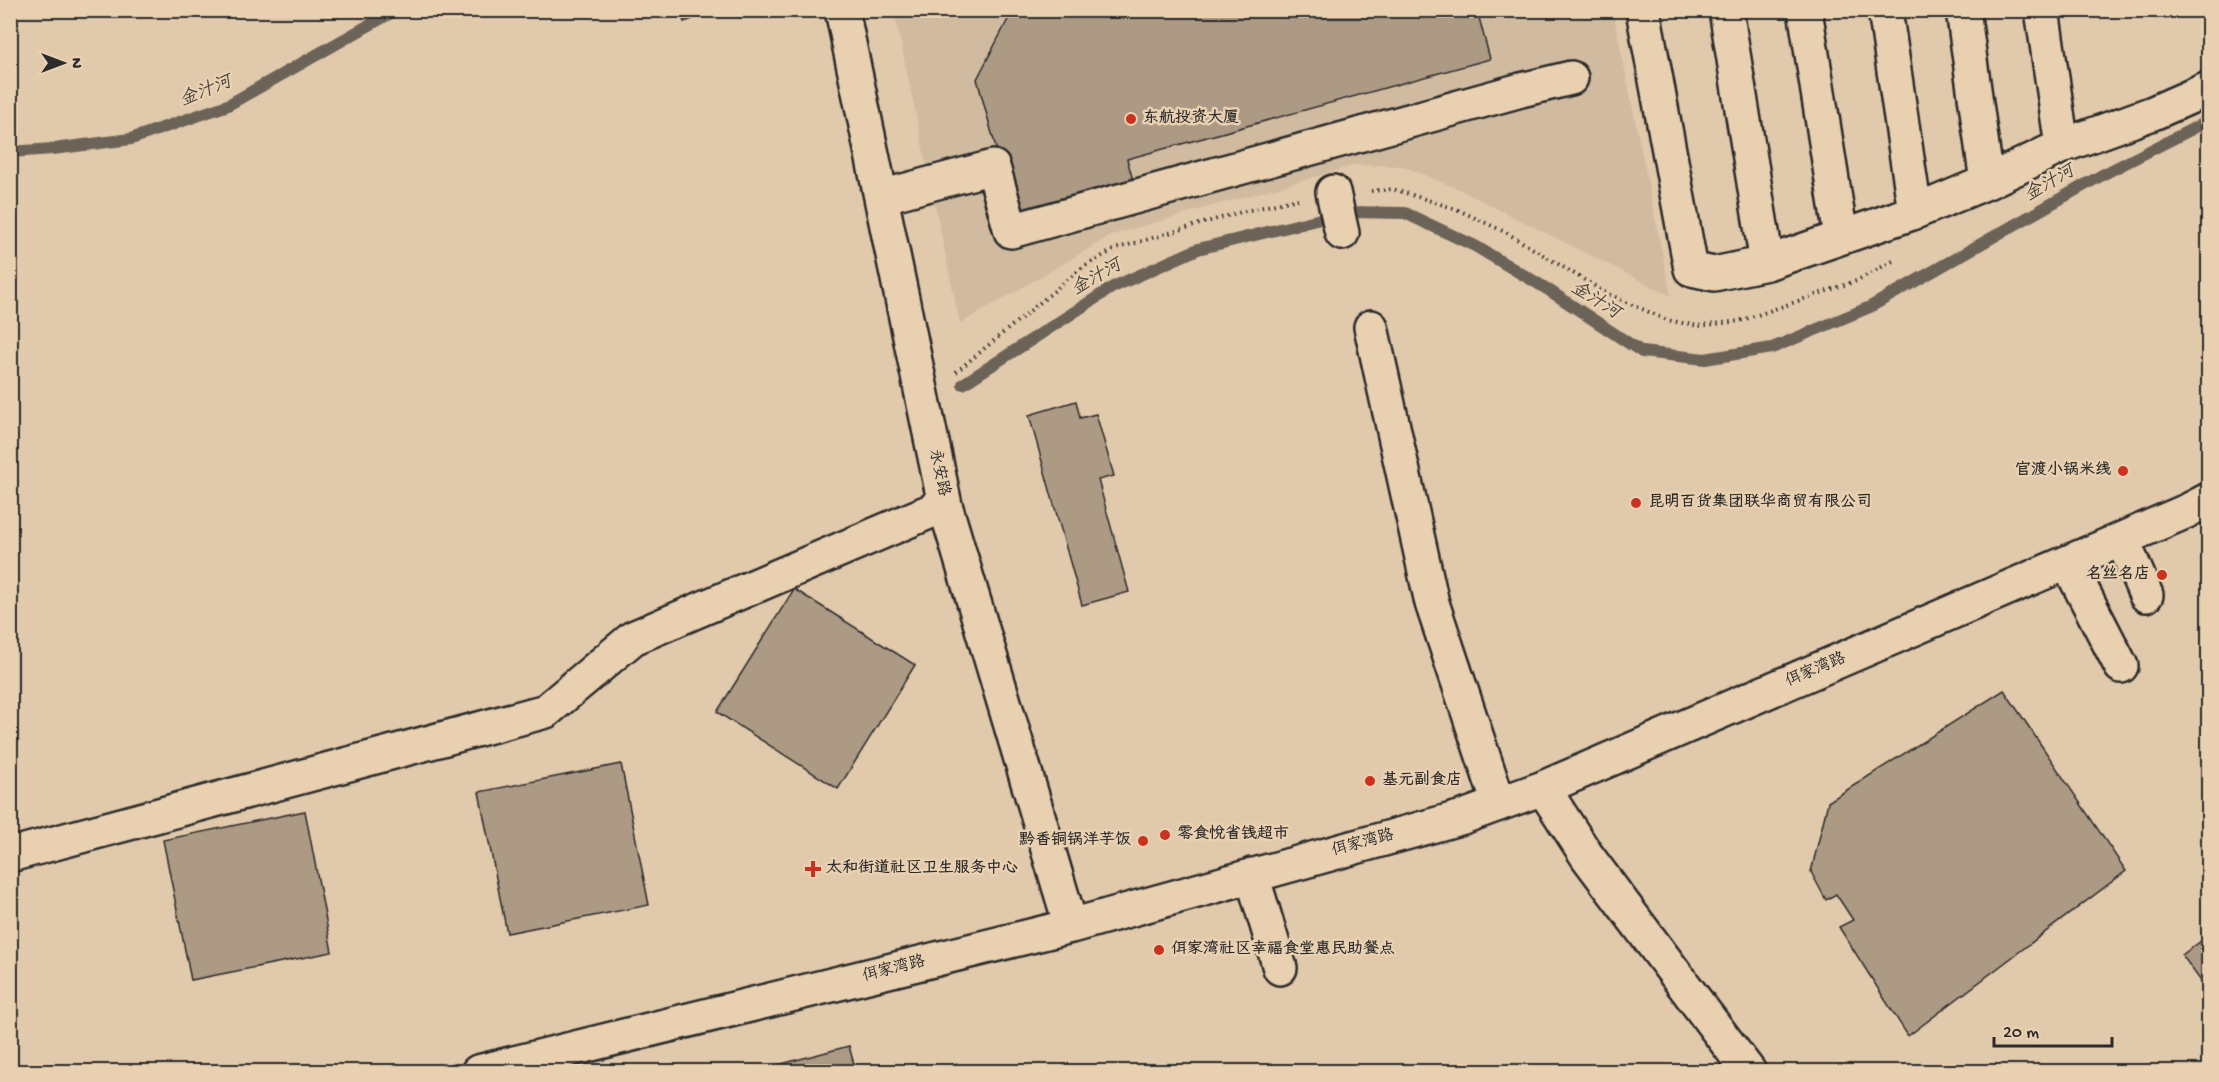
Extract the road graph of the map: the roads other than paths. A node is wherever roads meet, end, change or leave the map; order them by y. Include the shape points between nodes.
1 (842, 10) edge
2 (1643, 10) edge
3 (1726, 10) edge
4 (1806, 10) edge
5 (1884, 10) edge
6 (1963, 10) edge
7 (2042, 10) edge
8 (1571, 78) dead end
9 (2208, 89) edge
10 (2062, 147) junction
11 (1987, 182) junction
12 (1333, 192) road end
13 (881, 197) junction
14 (1915, 212) junction
15 (1342, 233) dead end
16 (1842, 237) junction
17 (1767, 263) junction
18 (1371, 327) dead end
19 (2208, 500) edge
20 (945, 505) junction
21 (2122, 539) junction
22 (2068, 563) junction
23 (2146, 596) dead end
24 (2121, 666) dead end
25 (1543, 788) junction
26 (1499, 804) junction
27 (10, 855) edge
28 (1252, 875) junction
29 (1071, 926) junction
30 (1280, 968) dead end
31 (478, 1071) edge
32 (1749, 1071) edge

1 - 13 street, 永安路
2 - 17 street via 1691,269 1714,274
3 - 17 street
4 - 16 street
5 - 14 street
6 - 11 street
7 - 10 street
8 - 13 street via 1011,231 993,167
9 - 10 street
10 - 11 street
11 - 14 street
12 - 15 street
13 - 20 street, 永安路
14 - 16 street
16 - 17 street
18 - 26 street via 1432,603
19 - 21 street, 佴家湾路
20 - 27 street via 633,638 546,711
20 - 29 street, 永安路
21 - 22 street, 佴家湾路
21 - 23 street
22 - 24 street
22 - 25 street, 佴家湾路
25 - 26 street, 佴家湾路
25 - 32 street via 1587,856
26 - 28 street, 佴家湾路
28 - 29 street, 佴家湾路
28 - 30 street
29 - 31 street, 佴家湾路

